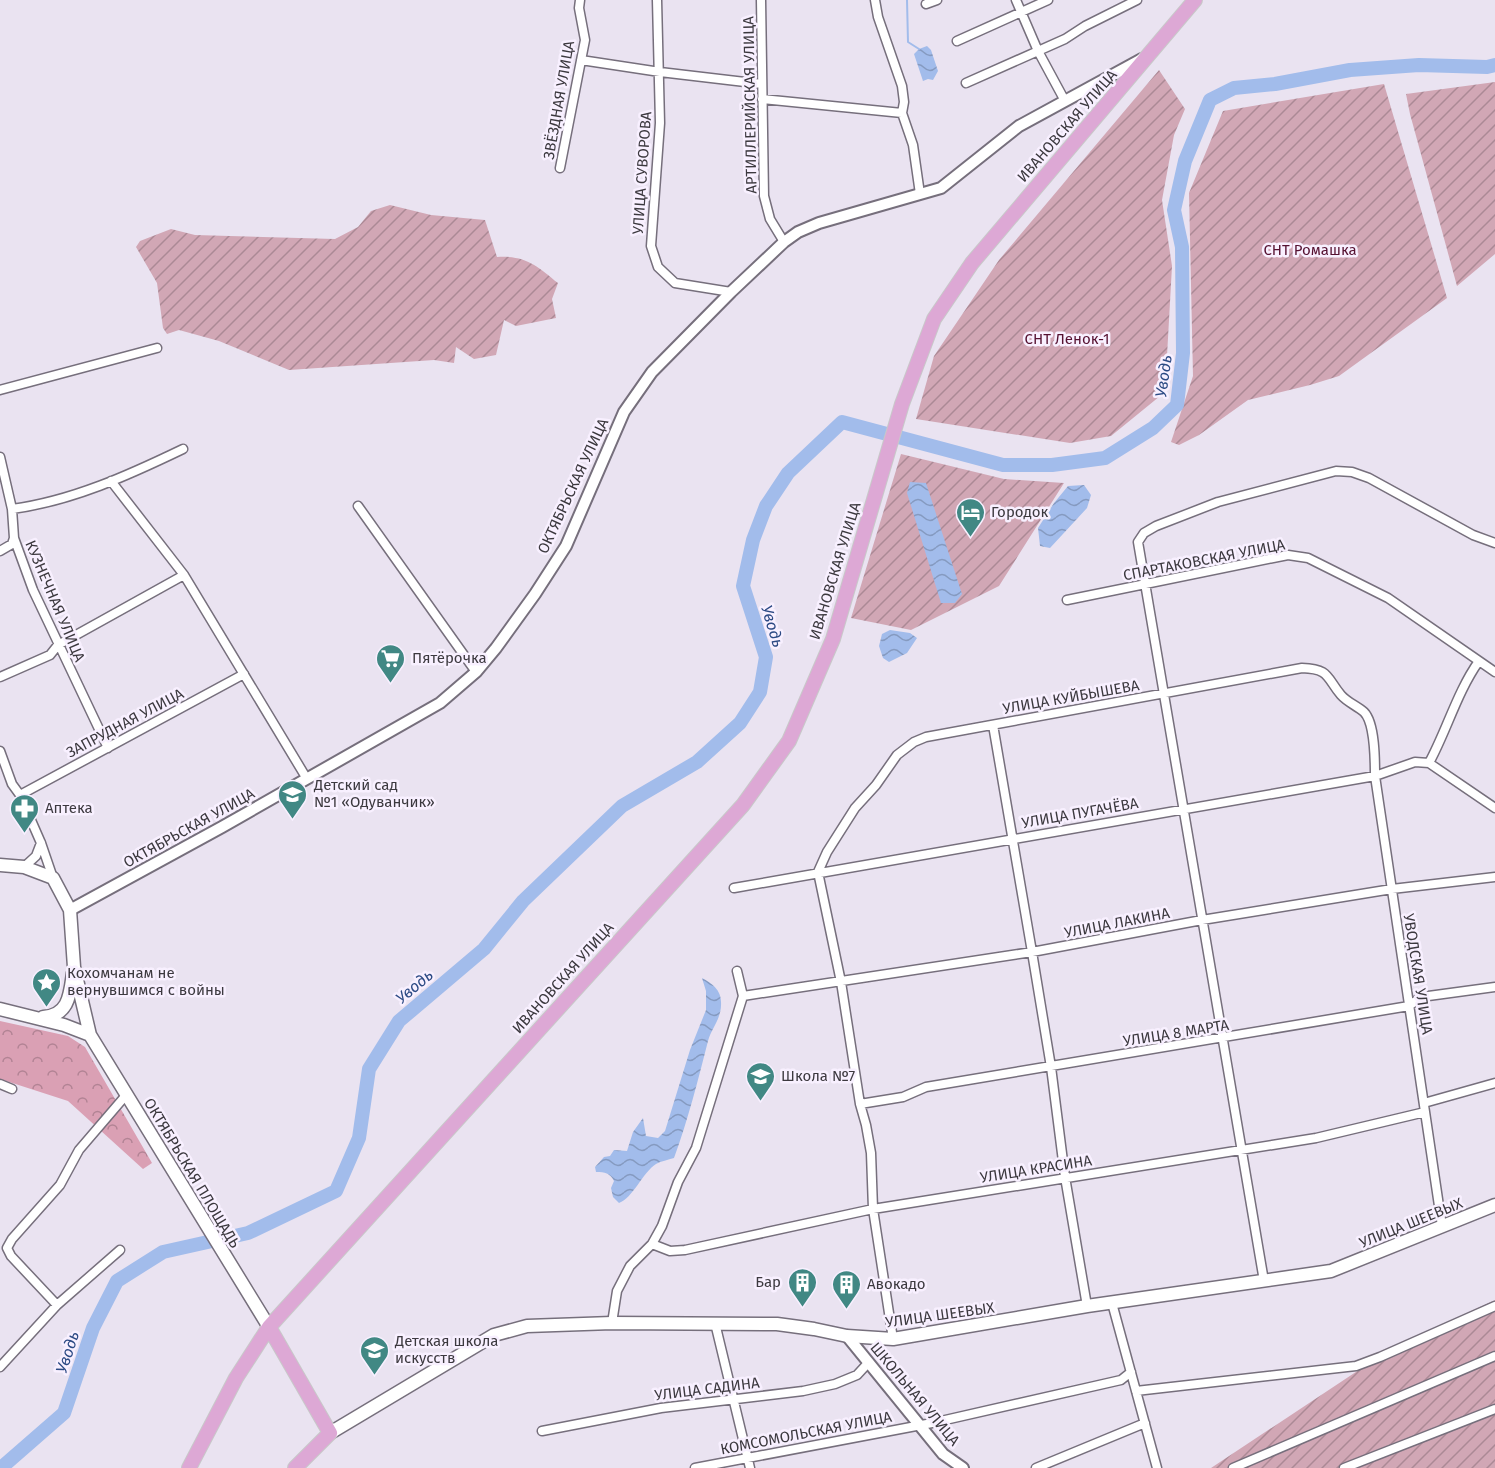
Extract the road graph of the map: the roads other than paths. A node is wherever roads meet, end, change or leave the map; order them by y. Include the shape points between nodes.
1 (580, 0) edge
2 (657, 0) edge
3 (760, 0) edge
4 (875, 0) edge
5 (937, 0) edge
6 (1016, 0) edge
7 (1048, 0) edge
8 (1137, 0) edge
9 (1188, 3) edge
10 (926, 4) dead end
11 (1021, 13) junction
12 (957, 41) dead end
13 (1038, 51) junction
14 (1150, 54) junction
15 (581, 60) junction
16 (660, 72) junction
17 (966, 83) dead end
18 (762, 84) junction
19 (762, 99) junction
20 (1065, 101) junction
21 (902, 113) junction
22 (560, 168) dead end
23 (920, 194) junction
24 (784, 242) junction
25 (731, 292) junction
26 (157, 348) dead end
27 (0, 390) edge
28 (183, 449) dead end
29 (0, 457) edge
30 (111, 481) junction
31 (358, 506) dead end
32 (12, 509) junction
33 (14, 538) junction
34 (1495, 543) edge
35 (0, 551) edge
36 (183, 575) junction
37 (1145, 584) junction
38 (1067, 600) dead end
39 (58, 645) junction
40 (1479, 661) junction
41 (476, 672) junction
42 (1495, 672) edge
43 (244, 674) junction
44 (0, 677) edge
45 (1164, 693) junction
46 (993, 725) junction
47 (1371, 725) joint
48 (108, 748) junction
49 (0, 752) edge
50 (1429, 763) junction
51 (1375, 776) junction
52 (307, 779) junction
53 (20, 795) junction
54 (1495, 808) edge
55 (1184, 809) junction
56 (1012, 838) junction
57 (41, 843) junction
58 (0, 865) edge
59 (24, 867) junction
60 (818, 872) junction
61 (1495, 877) edge
62 (53, 878) junction
63 (734, 888) dead end
64 (1392, 889) junction
65 (70, 910) junction
66 (1203, 920) junction
67 (1032, 952) junction
68 (74, 967) junction
69 (737, 971) dead end
70 (841, 982) junction
71 (1495, 987) edge
72 (743, 996) junction
73 (1409, 1006) junction
74 (0, 1009) edge
75 (36, 1017) junction
76 (90, 1035) junction
77 (1223, 1039) junction
78 (1051, 1067) junction
79 (1495, 1083) edge
80 (0, 1084) edge
81 (12, 1089) dead end
82 (127, 1094) junction
83 (860, 1104) junction
84 (1424, 1108) junction
85 (1242, 1151) junction
86 (1065, 1177) junction
87 (1495, 1205) edge
88 (873, 1209) junction
89 (1442, 1226) junction
90 (652, 1244) junction
91 (120, 1250) dead end
92 (1264, 1281) junction
93 (1112, 1303) junction
94 (57, 1305) junction
95 (1087, 1306) junction
96 (1495, 1306) edge
97 (612, 1323) junction
98 (715, 1323) junction
99 (269, 1327) junction
100 (848, 1336) junction
101 (893, 1339) junction
102 (1495, 1356) edge
103 (869, 1362) junction
104 (0, 1368) edge
105 (1131, 1372) junction
106 (1136, 1391) junction
107 (734, 1400) junction
108 (1495, 1409) edge
109 (1145, 1423) junction
110 (920, 1425) junction
111 (542, 1431) dead end
112 (330, 1433) junction
113 (749, 1464) edge
114 (189, 1468) edge
115 (295, 1468) edge
116 (695, 1468) edge
117 (963, 1468) edge
118 (1036, 1468) edge
119 (1157, 1468) edge
120 (1233, 1468) edge
121 (1344, 1468) edge

1 - 15 street, ЗВЁЗДНАЯ УЛИЦА via 585,40
2 - 16 street, УЛИЦА СУВОРОВА
3 - 18 street, АРТИЛЛЕРИЙСКАЯ УЛИЦА
4 - 21 street via 902,86
5 - 10 street
6 - 11 street
7 - 11 street
8 - 13 street
9 - 14 main road, ИВАНОВСКАЯ УЛИЦА
11 - 12 street
11 - 13 street
13 - 17 street
13 - 20 street
14 - 20 street, ОКТЯБРЬСКАЯ УЛИЦА
14 - 99 main road, ИВАНОВСКАЯ УЛИЦА via 972,263 934,319 902,404 833,639 789,741 749,797
15 - 16 street
15 - 22 street, ЗВЁЗДНАЯ УЛИЦА
16 - 18 street
16 - 25 street, УЛИЦА СУВОРОВА via 651,246 658,267 675,283
18 - 19 street, АРТИЛЛЕРИЙСКАЯ УЛИЦА
19 - 21 street
19 - 24 street, АРТИЛЛЕРИЙСКАЯ УЛИЦА via 764,196 770,219
20 - 23 street, ОКТЯБРЬСКАЯ УЛИЦА via 1019,126 941,188
21 - 23 street via 913,145
23 - 24 street, ОКТЯБРЬСКАЯ УЛИЦА via 819,223
24 - 25 street, ОКТЯБРЬСКАЯ УЛИЦА
25 - 41 street, ОКТЯБРЬСКАЯ УЛИЦА via 652,372 624,412 566,546 536,594
26 - 27 street
28 - 30 street
29 - 32 street, КУЗНЕЧНАЯ УЛИЦА
30 - 32 street via 42,505
30 - 36 street
31 - 41 street
32 - 33 street, КУЗНЕЧНАЯ УЛИЦА
33 - 35 street via 12,544
33 - 39 street, КУЗНЕЧНАЯ УЛИЦА
34 - 37 street via 1369,478 1336,471 1218,502 1144,533 1138,542
36 - 39 street
36 - 43 street
37 - 38 street, СПАРТАКОВСКАЯ УЛИЦА
37 - 40 street, СПАРТАКОВСКАЯ УЛИЦА via 1288,555 1308,558 1388,598
37 - 45 street
39 - 44 street via 50,655
39 - 48 street, КУЗНЕЧНАЯ УЛИЦА
40 - 42 street, СПАРТАКОВСКАЯ УЛИЦА
40 - 50 street
41 - 52 street, ОКТЯБРЬСКАЯ УЛИЦА via 440,703
43 - 48 street, ЗАПРУДНАЯ УЛИЦА
43 - 52 street
45 - 46 street, УЛИЦА КУЙБЫШЕВА
45 - 47 street, УЛИЦА КУЙБЫШЕВА via 1302,668 1317,669 1330,677 1342,696 1365,713
45 - 55 street
46 - 56 street
46 - 60 street, УЛИЦА КУЙБЫШЕВА via 926,737 897,755 855,807
47 - 51 street, УВОДСКАЯ УЛИЦА
48 - 53 street, ЗАПРУДНАЯ УЛИЦА
49 - 53 street
50 - 51 street, УЛИЦА ПУГАЧЁВА via 1415,762
50 - 54 street
51 - 55 street, УЛИЦА ПУГАЧЁВА
51 - 64 street, УВОДСКАЯ УЛИЦА
52 - 65 street, ОКТЯБРЬСКАЯ УЛИЦА
53 - 57 street
55 - 56 street, УЛИЦА ПУГАЧЁВА
55 - 66 street
56 - 60 street, УЛИЦА ПУГАЧЁВА
56 - 67 street
57 - 59 street via 36,856
57 - 62 street
58 - 59 main road
59 - 62 main road
60 - 63 street, УЛИЦА ПУГАЧЁВА
60 - 70 street
61 - 64 street, УЛИЦА ЛАКИНА
62 - 65 main road
64 - 66 street, УЛИЦА ЛАКИНА
64 - 73 street, УВОДСКАЯ УЛИЦА
65 - 68 main road
66 - 67 street, УЛИЦА ЛАКИНА
66 - 77 street
67 - 70 street, УЛИЦА ЛАКИНА
67 - 78 street
68 - 75 main road via 64,1008 58,1014
68 - 76 main road, ОКТЯБРЬСКАЯ ПЛОЩАДЬ
69 - 72 street
70 - 72 street, УЛИЦА ЛАКИНА
70 - 83 street
71 - 73 street, УЛИЦА 8 МАРТА via 1421,998
72 - 90 street via 696,1148
73 - 77 street, УЛИЦА 8 МАРТА
73 - 84 street, УВОДСКАЯ УЛИЦА
74 - 75 main road
75 - 76 main road
76 - 82 main road, ОКТЯБРЬСКАЯ ПЛОЩАДЬ
77 - 78 street, УЛИЦА 8 МАРТА
77 - 85 street
78 - 83 street, УЛИЦА 8 МАРТА via 926,1087 903,1097
78 - 86 street
79 - 84 street, УЛИЦА КРАСИНА
80 - 81 street
82 - 94 street via 79,1150 60,1185 7,1248
82 - 99 main road, ОКТЯБРЬСКАЯ ПЛОЩАДЬ
83 - 88 street via 871,1154
84 - 85 street, УЛИЦА КРАСИНА via 1316,1138
84 - 89 street, УВОДСКАЯ УЛИЦА
85 - 86 street, УЛИЦА КРАСИНА
85 - 92 street
86 - 88 street, УЛИЦА КРАСИНА
86 - 95 street
87 - 89 main road, УЛИЦА ШЕЕВЫХ
88 - 90 street, УЛИЦА КРАСИНА via 685,1250 670,1251
88 - 101 street
89 - 92 main road, УЛИЦА ШЕЕВЫХ via 1331,1271
90 - 97 street via 630,1266 617,1291
91 - 94 street
92 - 93 main road, УЛИЦА ШЕЕВЫХ
93 - 95 main road, УЛИЦА ШЕЕВЫХ
93 - 105 street
94 - 104 street
95 - 101 main road, УЛИЦА ШЕЕВЫХ
96 - 106 street via 1356,1366
97 - 98 main road, УЛИЦА ШЕЕВЫХ
97 - 112 main road, УЛИЦА ШЕЕВЫХ via 527,1326 494,1335
98 - 100 main road, УЛИЦА ШЕЕВЫХ via 794,1325
98 - 107 street
99 - 112 main road
99 - 114 main road, ИВАНОВСКАЯ УЛИЦА via 236,1378
100 - 101 main road, УЛИЦА ШЕЕВЫХ
100 - 103 street, ШКОЛЬНАЯ УЛИЦА
102 - 120 street
103 - 107 street, УЛИЦА САДИНА via 857,1375 835,1384
103 - 110 street, ШКОЛЬНАЯ УЛИЦА
105 - 106 street
105 - 110 street, КОМСОМОЛЬСКАЯ УЛИЦА via 1121,1380
106 - 109 street
107 - 111 street, УЛИЦА САДИНА via 661,1408
107 - 113 street
108 - 121 street
109 - 118 street
109 - 119 street
110 - 113 street, КОМСОМОЛЬСКАЯ УЛИЦА
110 - 117 street, ШКОЛЬНАЯ УЛИЦА via 944,1454
112 - 115 main road
113 - 116 street, КОМСОМОЛЬСКАЯ УЛИЦА

